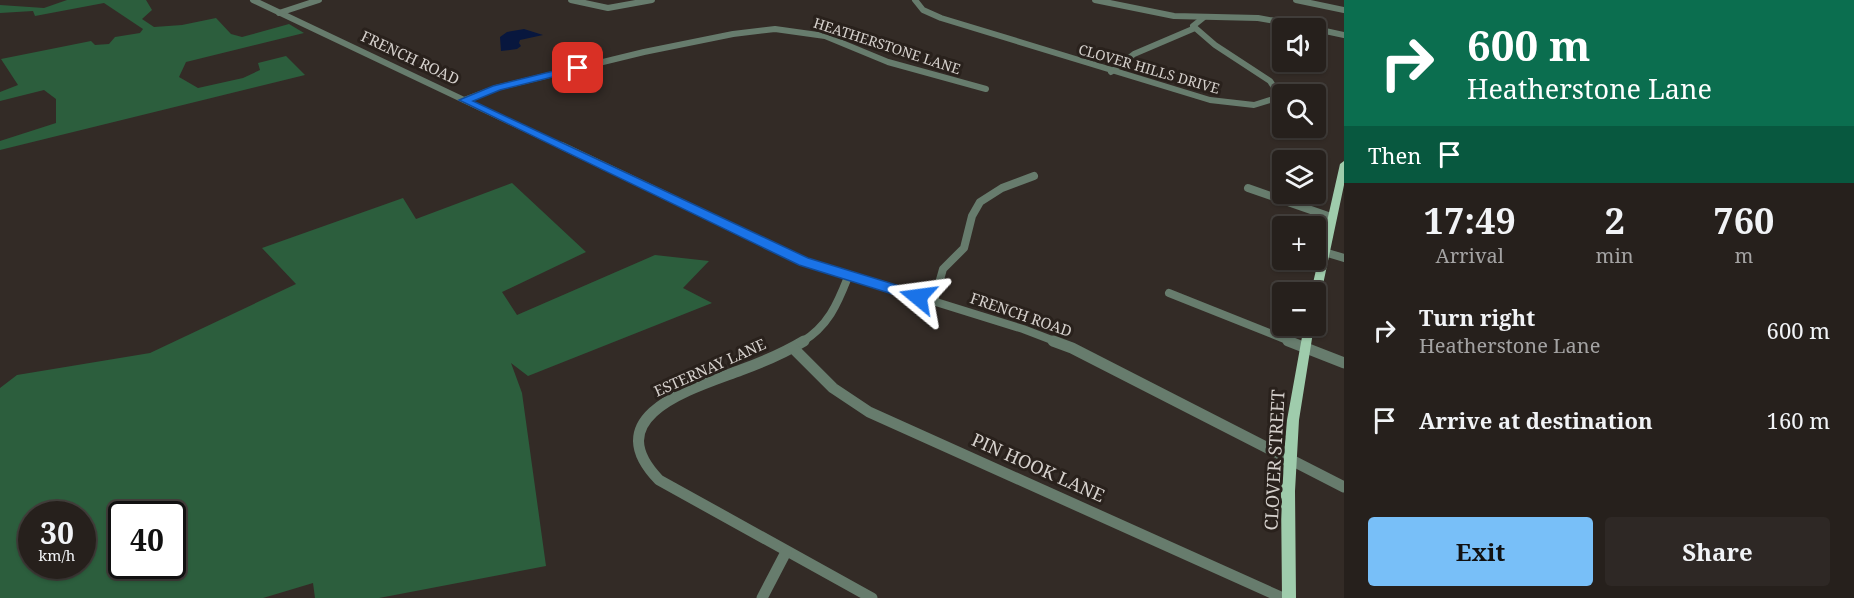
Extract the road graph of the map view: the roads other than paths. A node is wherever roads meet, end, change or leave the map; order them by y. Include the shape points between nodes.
1 (253, 0) edge
2 (319, 0) edge
3 (572, 0) edge
4 (652, 0) edge
5 (915, 0) edge
6 (1095, 0) edge
7 (1296, 0) edge
8 (1344, 10) edge
9 (279, 13) junction
10 (1174, 16) junction
11 (1203, 18) junction
12 (1272, 21) edge
13 (1194, 27) junction
14 (1326, 31) edge
15 (1344, 35) edge
16 (1111, 72) junction
17 (986, 89) dead end
18 (464, 100) junction
19 (1344, 164) edge
20 (1034, 176) dead end
21 (1248, 188) dead end
22 (1331, 217) junction
23 (1326, 242) edge
24 (1326, 253) edge
25 (1344, 258) edge
26 (848, 277) junction
27 (1169, 293) dead end
28 (934, 301) junction
29 (1307, 336) edge
30 (1305, 346) junction
31 (793, 348) junction
32 (1344, 363) edge
33 (1290, 460) junction
34 (1344, 487) edge
35 (786, 552) junction
36 (762, 598) edge
37 (872, 598) edge
38 (1283, 598) edge
39 (1289, 598) edge

1 - 9 street, FRENCH ROAD
2 - 9 street
3 - 4 street via 608,8
5 - 16 street, CLOVER HILLS DRIVE via 923,10 941,18
6 - 10 street, CLOVER HILLS DRIVE
7 - 8 street
9 - 18 street, FRENCH ROAD
10 - 11 street, CLOVER HILLS DRIVE
10 - 13 street, CLOVER HILLS DRIVE
11 - 12 street, CLOVER HILLS DRIVE
11 - 13 street
13 - 16 street via 1134,54
13 - 16 street, CLOVER HILLS DRIVE via 1270,81 1276,90 1273,99 1254,105 1220,102
14 - 15 street, CLOVER HILLS DRIVE
17 - 18 street, HEATHERSTONE LANE via 888,62 825,36 775,29 644,52 496,88
18 - 26 street, FRENCH ROAD via 804,261
19 - 22 main road
20 - 28 street via 1002,188 980,202 964,248 943,269
21 - 22 street
22 - 23 main road
24 - 25 street
26 - 28 street, FRENCH ROAD
26 - 31 street, ESTERNAY LANE via 827,321
27 - 30 street
28 - 33 street, FRENCH ROAD via 1072,348
29 - 30 main road, CLOVER STREET
30 - 32 street
30 - 33 main road, CLOVER STREET
31 - 35 street, ESTERNAY LANE via 669,399 652,410 639,434 640,454 659,480
31 - 38 street, PIN HOOK LANE via 833,388 869,412
33 - 34 street, FRENCH ROAD
33 - 39 main road, CLOVER STREET
35 - 36 street
35 - 37 street, ESTERNAY LANE

